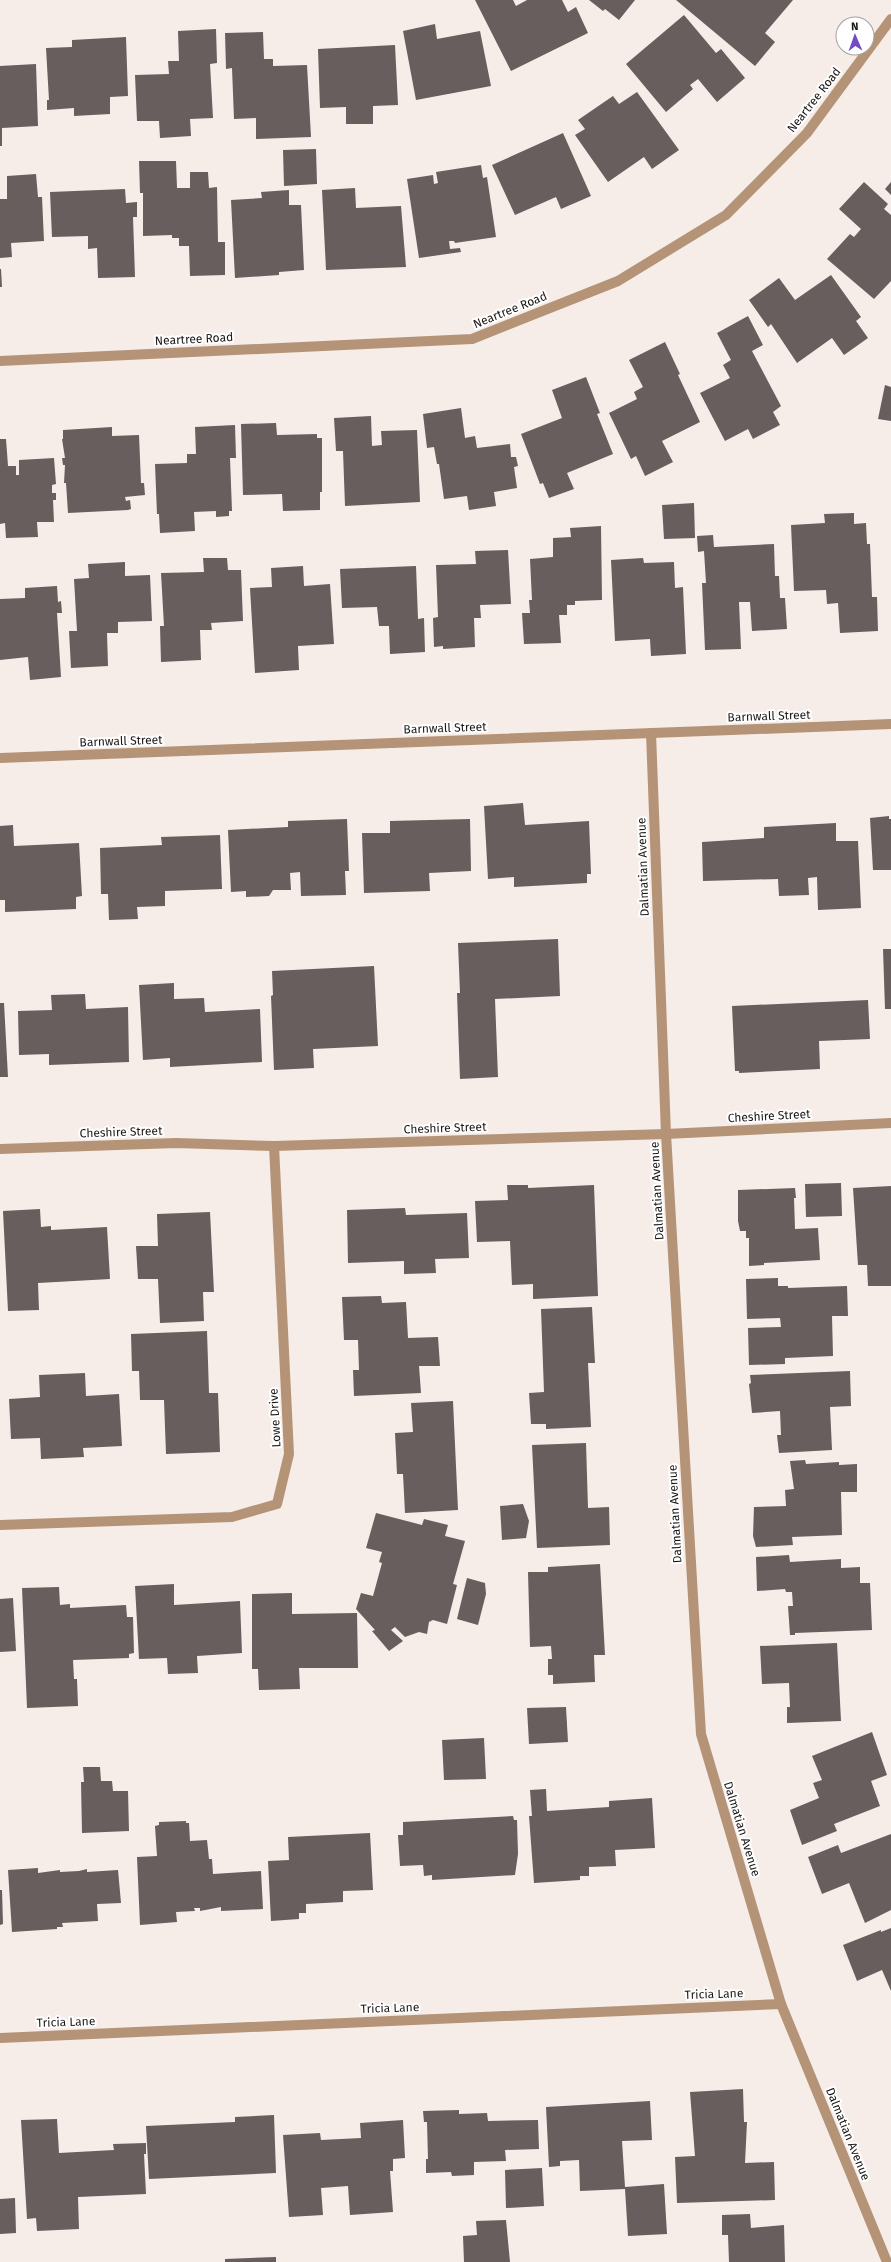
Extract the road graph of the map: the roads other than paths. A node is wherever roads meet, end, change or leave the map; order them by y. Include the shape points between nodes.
1 (891, 19) edge
2 (0, 361) edge
3 (891, 724) edge
4 (650, 733) junction
5 (0, 758) edge
6 (891, 1123) edge
7 (666, 1134) junction
8 (274, 1146) junction
9 (0, 1149) edge
10 (0, 1525) edge
11 (781, 2004) junction
12 (0, 2038) edge
13 (887, 2262) edge

1 - 2 street, Neartree Road via 807,133 726,215 618,281 472,339
3 - 4 street, Barnwall Street
4 - 5 street, Barnwall Street
4 - 7 street, Dalmatian Avenue
6 - 7 street, Cheshire Street
7 - 8 street, Cheshire Street
7 - 11 street, Dalmatian Avenue via 701,1734
8 - 9 street, Cheshire Street via 176,1143
8 - 10 street, Lowe Drive via 290,1454 276,1504 232,1517
11 - 12 street, Tricia Lane
11 - 13 street, Dalmatian Avenue

